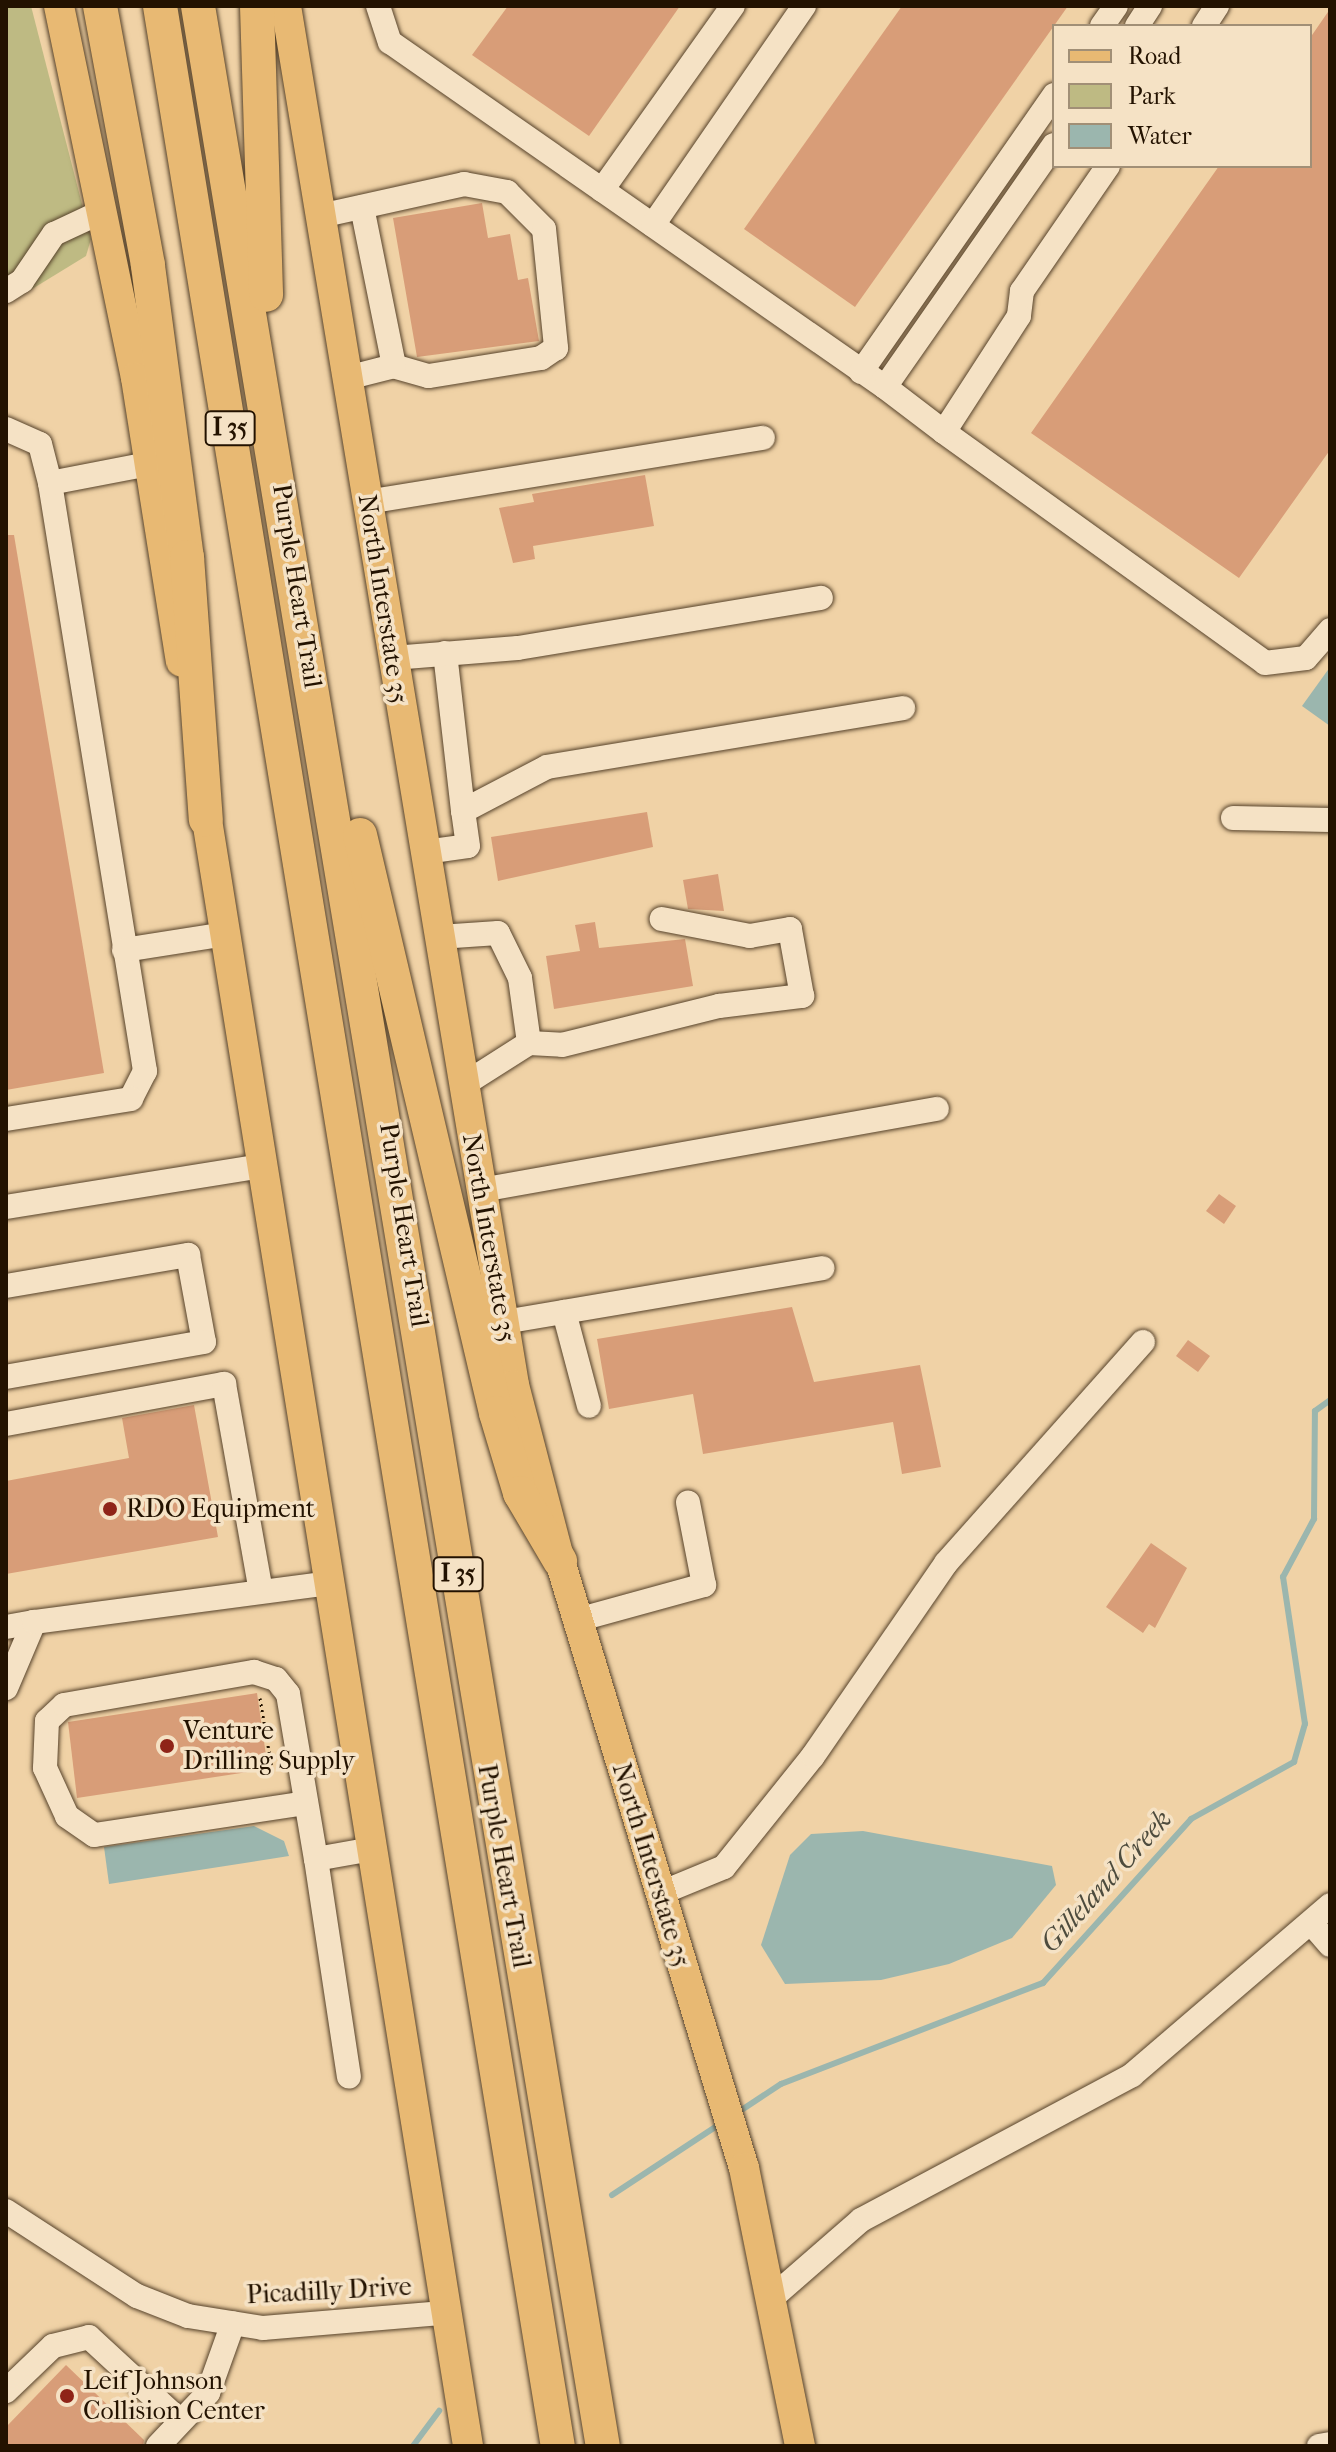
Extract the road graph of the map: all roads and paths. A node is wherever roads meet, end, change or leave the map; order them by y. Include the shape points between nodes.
1 (59, 6) edge
2 (100, 6) edge
3 (160, 6) edge
4 (198, 6) edge
5 (257, 6) edge
6 (286, 6) edge
7 (733, 6) edge
8 (804, 6) edge
9 (1116, 6) edge
10 (1150, 6) edge
11 (1217, 6) edge
12 (387, 13) edge
13 (1103, 24) edge
14 (1138, 24) edge
15 (1205, 24) edge
16 (1052, 98) edge
17 (1052, 148) edge
18 (1107, 168) edge
19 (602, 190) junction
20 (362, 207) junction
21 (103, 211) junction
22 (320, 216) junction
23 (653, 225) junction
24 (6, 291) edge
25 (394, 366) junction
26 (861, 372) junction
27 (347, 378) junction
28 (266, 387) junction
29 (885, 387) junction
30 (6, 429) edge
31 (944, 432) junction
32 (763, 438) dead end
33 (149, 464) junction
34 (50, 483) junction
35 (367, 502) junction
36 (821, 598) dead end
37 (1330, 630) edge
38 (445, 653) junction
39 (393, 658) junction
40 (315, 701) junction
41 (903, 708) dead end
42 (463, 811) junction
43 (1233, 818) dead end
44 (206, 819) junction
45 (1330, 820) edge
46 (425, 852) junction
47 (662, 919) dead end
48 (226, 934) junction
49 (439, 937) junction
50 (124, 950) junction
51 (529, 1043) junction
52 (463, 1085) junction
53 (937, 1109) dead end
54 (6, 1119) edge
55 (262, 1166) junction
56 (481, 1190) junction
57 (6, 1207) edge
58 (822, 1268) dead end
59 (6, 1286) edge
60 (564, 1312) junction
61 (504, 1322) junction
62 (1143, 1342) dead end
63 (6, 1377) edge
64 (589, 1406) dead end
65 (6, 1424) edge
66 (688, 1503) dead end
67 (560, 1561) junction
68 (330, 1583) junction
69 (261, 1591) junction
70 (577, 1620) junction
71 (34, 1622) junction
72 (6, 1627) edge
73 (6, 1688) edge
74 (260, 1698) dead end
75 (272, 1769) dead end
76 (306, 1803) junction
77 (372, 1849) junction
78 (316, 1859) junction
79 (661, 1893) junction
80 (1330, 1905) edge
81 (1311, 1923) junction
82 (1330, 1945) edge
83 (349, 2077) dead end
84 (6, 2211) edge
85 (775, 2295) junction
86 (443, 2313) junction
87 (233, 2323) junction
88 (6, 2391) edge
89 (180, 2421) junction
90 (1330, 2444) edge
91 (158, 2446) edge
92 (468, 2446) edge
93 (558, 2446) edge
94 (603, 2446) edge
95 (800, 2446) edge
96 (1319, 2446) edge

1 - 21 main road
2 - 44 highway via 148,266 187,557
3 - 93 highway, Purple Heart Trail / I 35
4 - 28 highway, Purple Heart Trail / I 35
5 - 28 highway
6 - 22 main road, North Interstate 35
7 - 19 street
8 - 23 street
9 - 13 street
10 - 14 street
11 - 15 street
12 - 19 street via 390,42
16 - 26 street
17 - 29 street
18 - 31 street via 1022,291 1019,316
19 - 23 street
20 - 22 street
20 - 25 street
20 - 25 street via 464,184 507,192 544,229 556,348 541,358 428,376
21 - 24 street via 54,234 22,281
21 - 33 main road
22 - 27 main road, North Interstate 35
23 - 26 street
25 - 27 street
26 - 29 street
27 - 35 main road, North Interstate 35
28 - 40 highway, Purple Heart Trail / I 35
29 - 31 street
30 - 34 street via 40,444
31 - 37 street via 1265,663 1306,658
32 - 35 street
33 - 34 street
33 - 44 main road
34 - 50 street
35 - 39 main road, North Interstate 35
36 - 38 street via 518,648
38 - 39 street
38 - 42 street
39 - 46 main road, North Interstate 35
40 - 67 highway via 352,803 496,1413 520,1493
40 - 94 highway, Purple Heart Trail / I 35
41 - 42 street via 547,767
42 - 46 street via 468,846
43 - 45 street
44 - 48 main road
46 - 49 main road, North Interstate 35
47 - 51 street via 750,936 790,929 802,996 719,1006 562,1045
48 - 50 street
48 - 55 main road
49 - 51 street via 498,933 520,978
49 - 52 main road, North Interstate 35
50 - 54 street via 145,1071 131,1099
51 - 52 street
52 - 56 main road, North Interstate 35
53 - 56 street
55 - 57 street
55 - 68 main road
56 - 61 main road, North Interstate 35
58 - 60 street
59 - 63 street via 188,1255 204,1342
60 - 61 street
60 - 64 street
61 - 67 main road, North Interstate 35
62 - 79 street via 946,1563 813,1756 724,1867
65 - 69 street via 224,1384
66 - 70 street via 704,1585
67 - 70 main road, North Interstate 35
68 - 69 street
68 - 77 main road
69 - 71 street
70 - 79 main road, North Interstate 35
71 - 72 street
71 - 73 street
74 - 75 path
76 - 76 street via 288,1694 265,1675 64,1705 47,1721 45,1768 67,1816 94,1835
76 - 78 street
77 - 78 street
77 - 86 main road
78 - 83 street
79 - 85 main road, North Interstate 35 via 744,2168
80 - 81 street
81 - 82 street
81 - 85 street via 1132,2075 861,2220
84 - 87 street, Picadilly Drive via 137,2296
85 - 95 main road, North Interstate 35
86 - 87 street, Picadilly Drive via 263,2328
86 - 92 main road
87 - 89 street via 208,2393
88 - 89 street via 53,2346 89,2337
89 - 91 street
90 - 96 street

